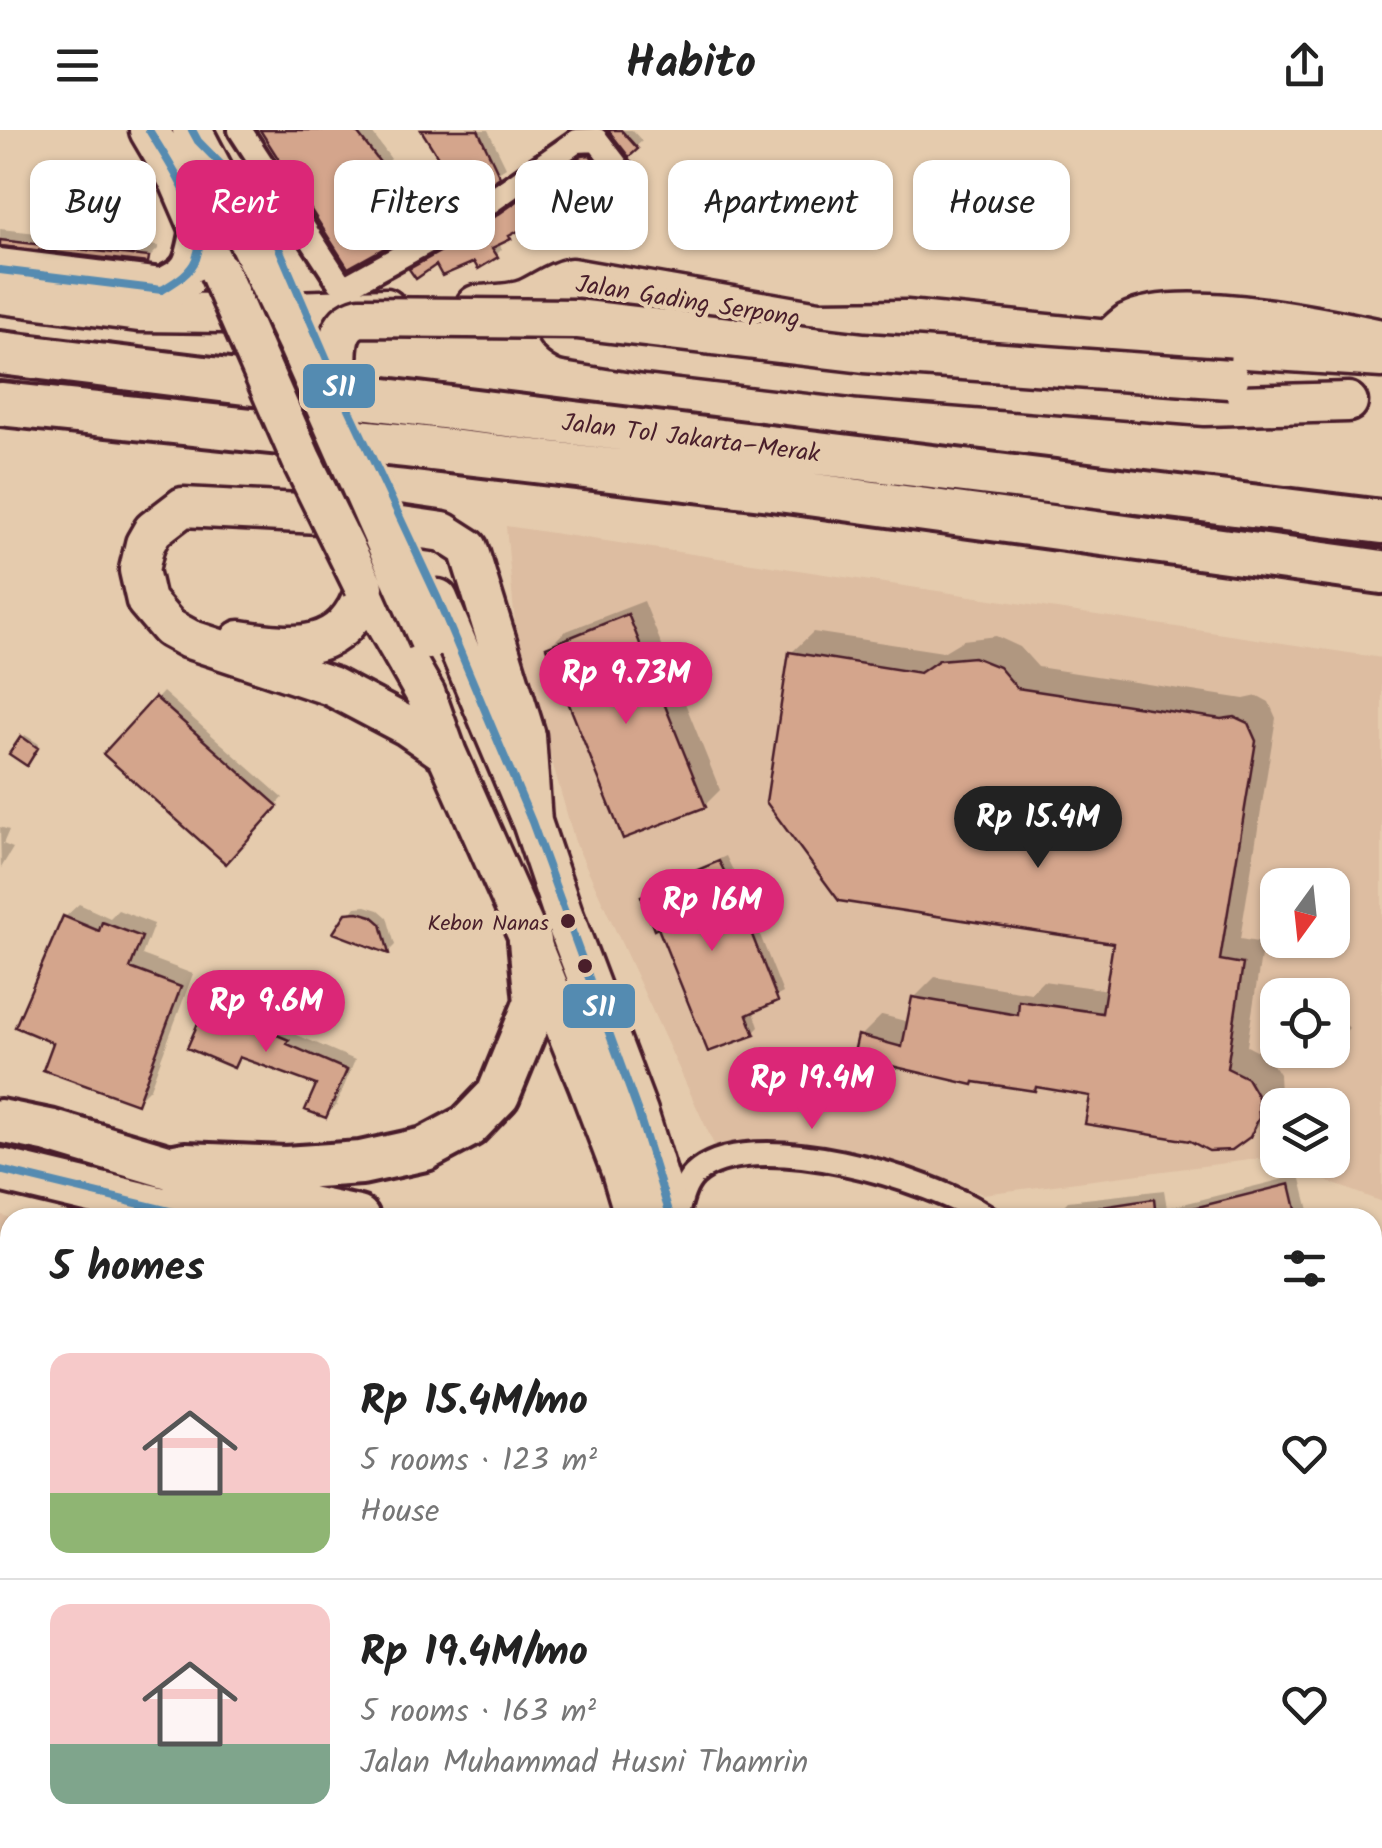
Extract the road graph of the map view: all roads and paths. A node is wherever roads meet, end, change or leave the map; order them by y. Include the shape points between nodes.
1 (151, 130) edge
2 (240, 130) edge
3 (588, 134) edge
4 (196, 136) edge
5 (186, 160) edge
6 (209, 160) edge
7 (613, 160) edge
8 (247, 250) edge
9 (280, 250) edge
10 (210, 252) junction
11 (0, 270) edge
12 (623, 285) junction
13 (0, 294) edge
14 (1108, 340) junction
15 (1382, 340) edge
16 (0, 353) edge
17 (1382, 358) edge
18 (338, 385) junction
19 (1365, 403) edge
20 (0, 404) edge
21 (208, 508) junction
22 (1382, 522) edge
23 (1382, 572) edge
24 (365, 588) junction
25 (422, 639) junction
26 (448, 754) junction
27 (532, 822) junction
28 (530, 941) junction
29 (0, 1106) edge
30 (0, 1121) edge
31 (49, 1131) junction
32 (170, 1167) junction
33 (0, 1170) edge
34 (158, 1208) edge
35 (310, 1208) edge
36 (632, 1208) edge
37 (671, 1208) edge
38 (678, 1208) edge
39 (974, 1208) edge

1 - 5 main road
1 - 10 main road
2 - 3 street via 347,286 454,227
3 - 7 street
4 - 6 main road
8 - 25 main road via 275,329
9 - 18 main road
10 - 11 highway via 179,283 162,290
10 - 24 main road, bridge
12 - 13 main road, Jalan Gading Serpong via 571,278 514,304 224,314 139,312
12 - 14 main road, Jalan Gading Serpong via 818,321 906,320
12 - 19 main road via 562,290 552,310 558,335 648,354 875,380 1205,406
14 - 15 main road via 1129,322 1167,314 1305,324
14 - 17 main road, Jalan Gading Serpong
16 - 22 highway, Jalan Tol Jakarta–Merak
18 - 19 main road, Jalan Gading Serpong, bridge via 342,328 349,320 577,318 864,354 1229,380
18 - 25 main road
20 - 23 highway, Jalan Tol Jakarta–Merak via 771,489
21 - 24 main road via 178,523 161,565 178,608 208,630 306,646 347,624
21 - 26 main road via 183,506 144,544 141,586 169,628 332,686
21 - 27 main road via 319,514 443,532 468,548 526,736
24 - 25 main road
25 - 26 main road via 426,694
25 - 27 main road via 474,730 498,747
26 - 28 main road
27 - 37 main road
28 - 32 highway via 536,1002 498,1095 468,1126 426,1150 362,1163
28 - 36 main road
29 - 31 highway
30 - 31 highway
31 - 32 highway
32 - 35 highway via 215,1188
33 - 34 highway
38 - 39 street via 686,1185 706,1166 735,1156 788,1156 894,1176

